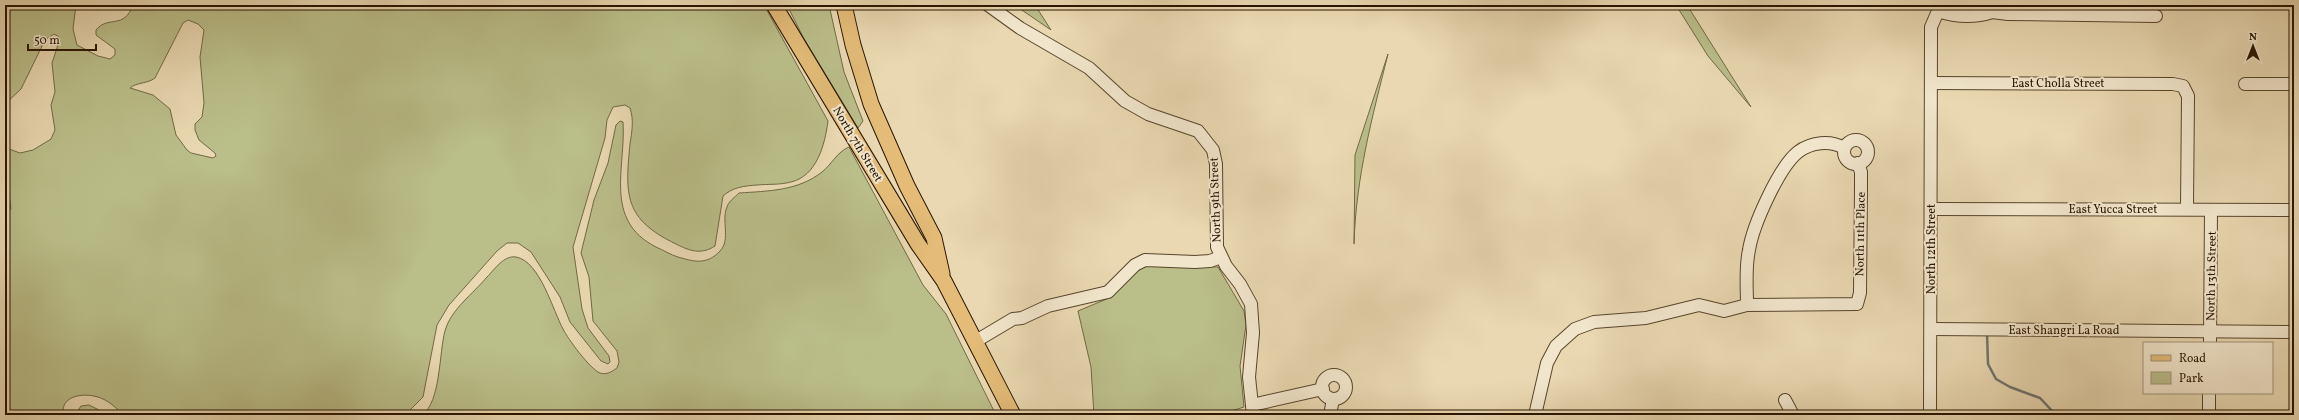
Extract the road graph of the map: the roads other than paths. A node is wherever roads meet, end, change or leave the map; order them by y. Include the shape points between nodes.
1 (774, 5) edge
2 (844, 5) edge
3 (988, 5) edge
4 (1992, 8) edge
5 (2100, 10) edge
6 (2156, 16) dead end
7 (1932, 83) junction
8 (2245, 84) dead end
9 (2294, 84) edge
10 (1844, 148) junction
11 (1858, 163) junction
12 (2187, 208) junction
13 (1931, 209) junction
14 (2211, 210) junction
15 (2294, 210) edge
16 (1221, 257) junction
17 (944, 281) junction
18 (1747, 305) junction
19 (1931, 329) junction
20 (2294, 332) edge
21 (2210, 337) edge
22 (976, 341) junction
23 (1323, 389) junction
24 (2209, 394) edge
25 (1333, 399) junction
26 (1785, 400) dead end
27 (1253, 410) edge
28 (1013, 415) edge
29 (1330, 415) edge
30 (1535, 415) edge
31 (1792, 415) edge
32 (1930, 415) edge
33 (2209, 415) edge

1 - 17 main road, North 7th Street via 918,244
2 - 17 main road, North 7th Street via 871,104 907,186 934,238
3 - 16 street, North 9th Street via 1053,49 1089,68 1125,101 1148,114 1198,131 1216,157 1217,247
4 - 5 street
4 - 7 street, North 12th Street via 1949,6 1938,11 1931,27
5 - 6 street
7 - 12 street, East Cholla Street via 2184,86 2188,96
7 - 13 street, North 12th Street
8 - 9 street
10 - 11 street via 1844,156 1848,161
10 - 11 street via 1854,140 1863,143 1867,155
10 - 18 street via 1831,143 1808,146 1797,153 1774,187 1761,211 1752,236 1747,264
11 - 18 street, North 11th Place via 1861,172 1858,304
12 - 13 street, East Yucca Street
12 - 14 street, East Yucca Street
13 - 19 street, North 12th Street
14 - 15 street, East Yucca Street
14 - 21 street, North 13th Street
16 - 22 street via 1195,262 1145,260 1135,266 1108,292 1048,306 1022,318 1013,319
16 - 27 street, North 9th Street via 1251,304 1253,333 1249,377
17 - 22 main road, North 7th Street
18 - 30 street via 1724,311 1699,305 1646,318 1594,322 1575,330 1556,346 1547,363
19 - 21 street, East Shangri La Road
19 - 32 street, North 12th Street
20 - 21 street, East Shangri La Road
22 - 28 main road, North 7th Street
23 - 25 street via 1328,397
23 - 25 street via 1326,379 1333,376 1341,377 1346,384 1345,391 1340,397
23 - 27 street
24 - 33 street
25 - 29 street
26 - 31 street

